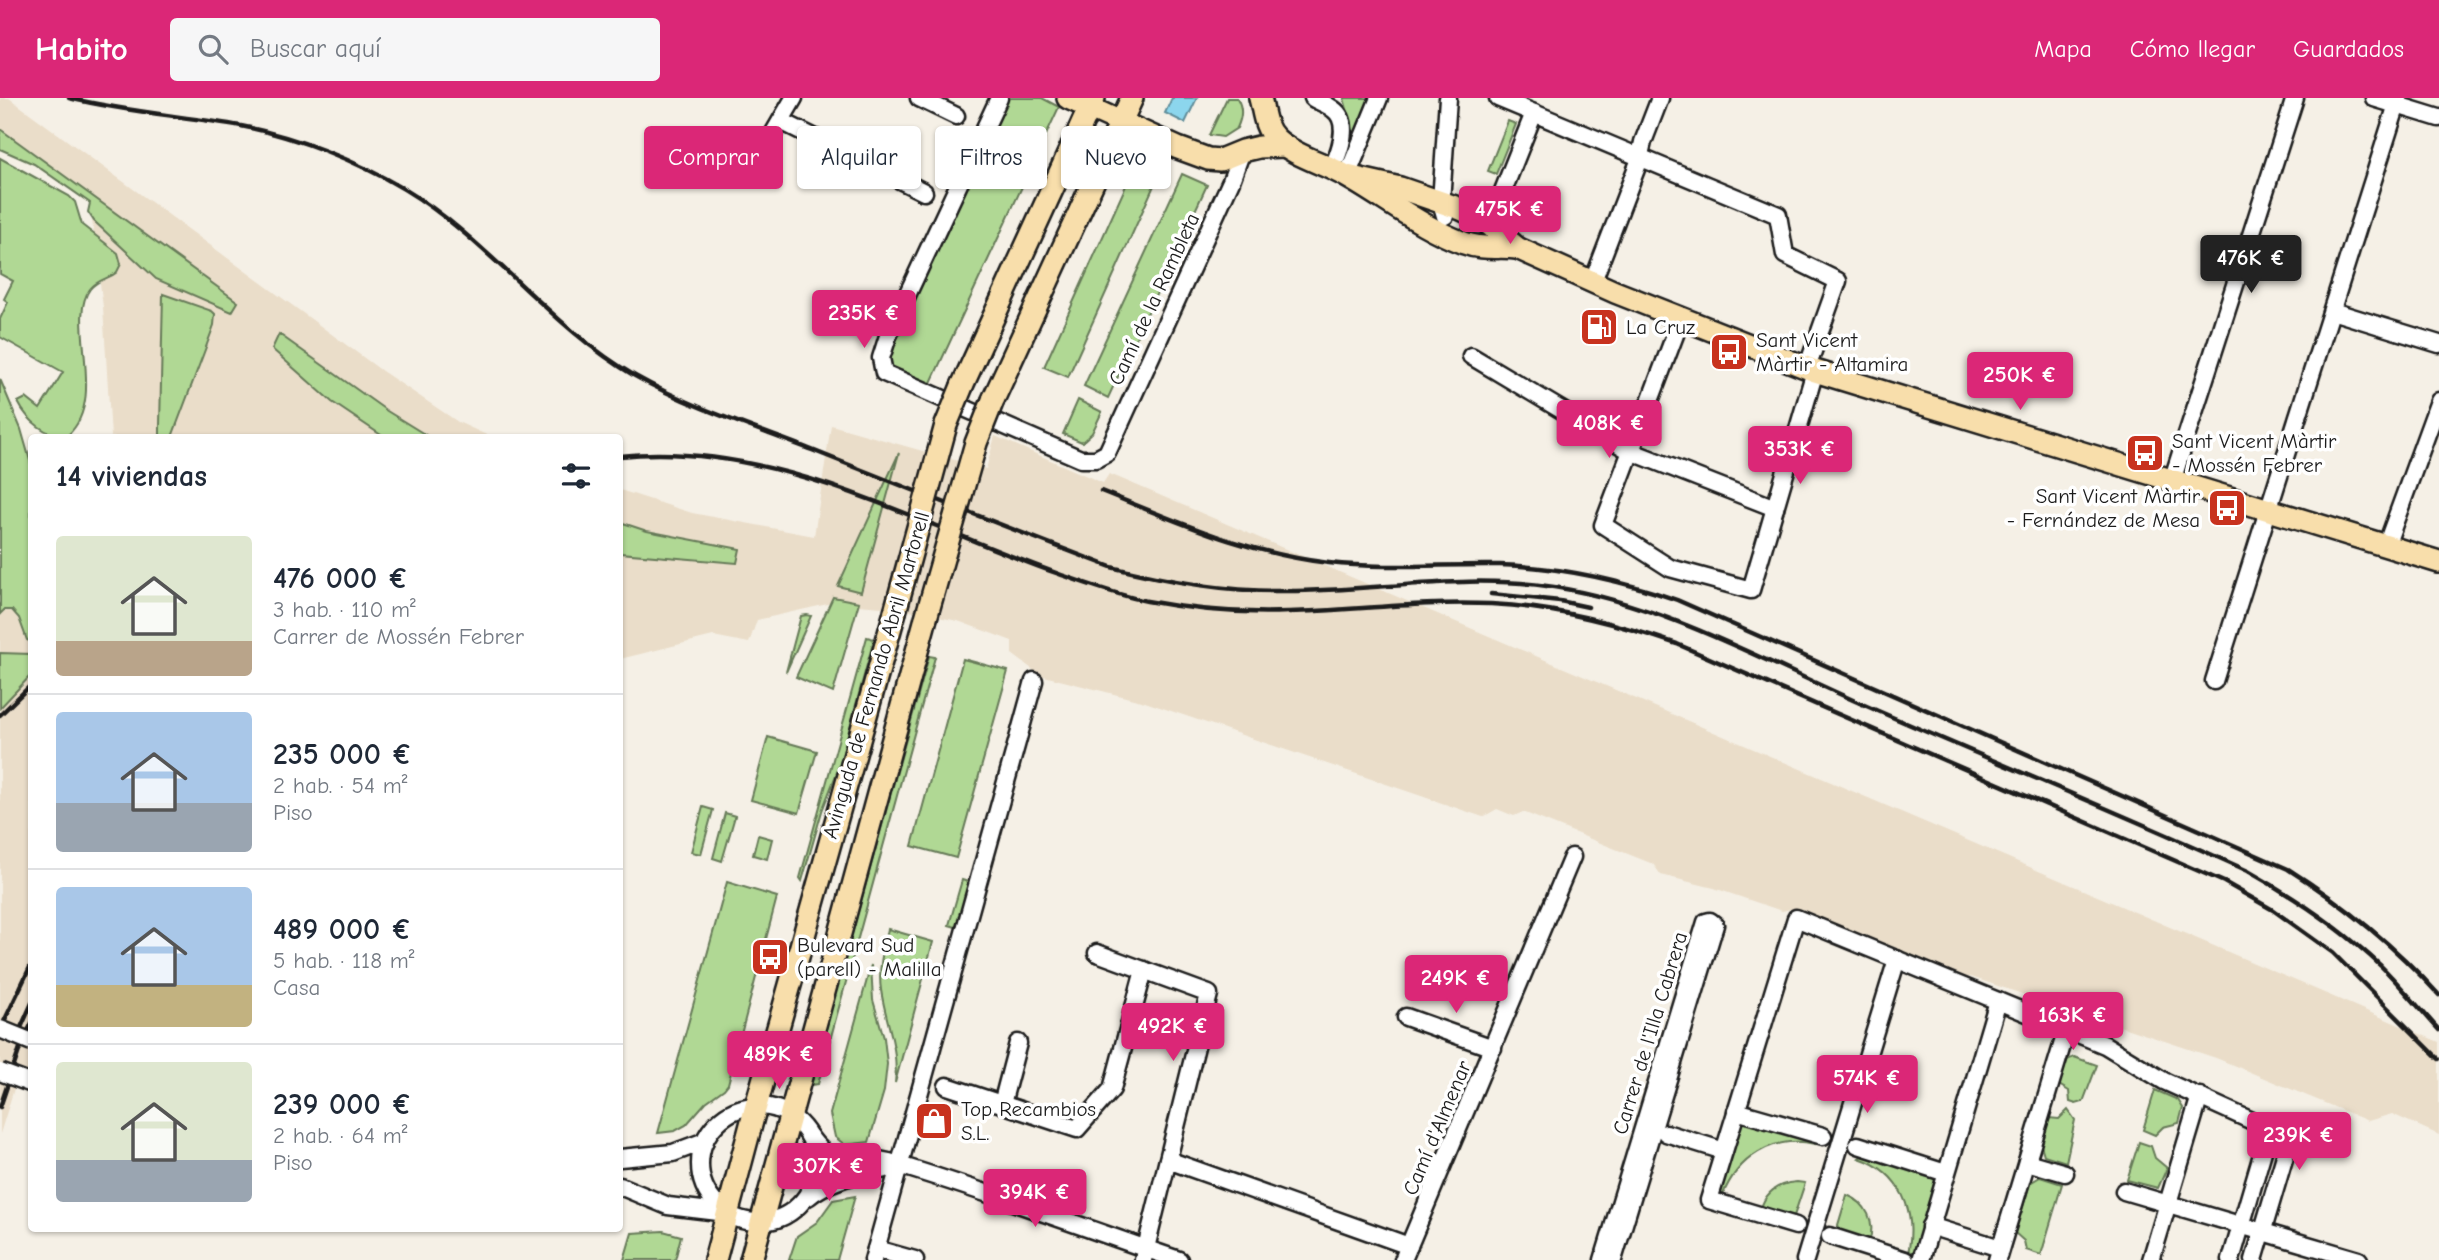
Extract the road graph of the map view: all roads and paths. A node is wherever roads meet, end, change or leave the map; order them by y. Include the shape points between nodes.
1 (794, 98) edge
2 (919, 98) edge
3 (999, 98) edge
4 (1068, 98) edge
5 (1132, 98) edge
6 (1312, 98) edge
7 (1336, 98) edge
8 (1379, 98) edge
9 (1449, 98) edge
10 (1498, 98) edge
11 (1660, 98) edge
12 (2295, 98) edge
13 (2374, 98) edge
14 (1260, 100) edge
15 (2398, 101) edge
16 (1092, 103) edge
17 (1534, 113) junction
18 (1339, 115) junction
19 (956, 116) dead end
20 (2439, 118) edge
21 (781, 121) junction
22 (1121, 122) junction
23 (778, 126) edge
24 (1285, 146) junction
25 (1242, 151) junction
26 (1640, 157) junction
27 (1339, 172) junction
28 (1503, 191) dead end
29 (924, 192) dead end
30 (1449, 209) junction
31 (1485, 220) junction
32 (1451, 237) junction
33 (1475, 247) junction
34 (1517, 248) junction
35 (1592, 281) junction
36 (2332, 312) junction
37 (1681, 319) junction
38 (2439, 344) edge
39 (1471, 356) dead end
40 (1811, 370) junction
41 (2439, 401) edge
42 (1630, 451) junction
43 (2172, 481) junction
44 (1775, 508) junction
45 (2269, 510) junction
46 (2386, 546) junction
47 (2439, 562) edge
48 (1034, 681) dead end
49 (2214, 681) dead end
50 (1572, 857) dead end
51 (1097, 953) dead end
52 (1896, 959) junction
53 (1144, 970) junction
54 (1998, 1001) junction
55 (1406, 1017) dead end
56 (0, 1029) edge
57 (2067, 1029) junction
58 (28, 1040) edge
59 (1018, 1043) dead end
60 (1493, 1048) junction
61 (0, 1072) edge
62 (28, 1082) edge
63 (947, 1086) dead end
64 (2200, 1096) junction
65 (1002, 1104) junction
66 (756, 1106) junction
67 (1736, 1111) junction
68 (790, 1116) junction
69 (1666, 1133) dead end
70 (808, 1136) junction
71 (1823, 1136) dead end
72 (705, 1141) junction
73 (2266, 1142) junction
74 (1858, 1145) dead end
75 (1724, 1151) junction
76 (623, 1158) edge
77 (1168, 1160) junction
78 (2027, 1162) junction
79 (900, 1165) junction
80 (1945, 1173) junction
81 (2065, 1173) dead end
82 (623, 1187) edge
83 (2124, 1191) dead end
84 (801, 1203) junction
85 (2168, 1204) junction
86 (727, 1213) junction
87 (761, 1222) junction
88 (2242, 1225) junction
89 (1796, 1226) dead end
90 (1930, 1226) junction
91 (2262, 1231) junction
92 (1830, 1236) dead end
93 (1406, 1253) edge
94 (1145, 1254) edge
95 (1999, 1254) edge
96 (875, 1255) edge
97 (715, 1260) edge
98 (751, 1260) edge
99 (915, 1260) edge
100 (1179, 1260) edge
101 (1603, 1260) edge
102 (1613, 1260) edge
103 (1805, 1260) edge
104 (1905, 1260) edge
105 (1921, 1260) edge
106 (2151, 1260) edge
107 (2231, 1260) edge
108 (2254, 1260) edge
109 (2359, 1260) edge

1 - 21 street
2 - 19 street
3 - 25 street, Camí de la Rambleta via 888,336 881,358 884,373 1081,458 1107,453
4 - 16 main road
5 - 22 main road, Avinguda de Fernando Abril Martorell
6 - 18 street
7 - 18 street
8 - 27 street
9 - 30 street
10 - 17 street
11 - 26 street
12 - 43 street
13 - 15 street
14 - 24 main road via 1267,127
14 - 25 main road via 1256,128
15 - 20 street
15 - 36 street
16 - 22 main road
16 - 66 main road, Avinguda de Fernando Abril Martorell, bridge via 946,425
17 - 26 street
17 - 28 street
18 - 27 street via 1343,139
21 - 23 street
21 - 29 street
22 - 25 main road via 1208,159 1220,160
22 - 68 main road, Avinguda de Fernando Abril Martorell, bridge via 976,443
24 - 25 main road
24 - 27 main road
26 - 35 street
26 - 40 street via 1777,215 1784,255 1838,281
27 - 30 main road via 1383,183
27 - 32 main road
30 - 31 main road
30 - 32 main road via 1445,227
31 - 33 main road via 1490,238
31 - 34 main road
32 - 33 main road
33 - 34 main road
34 - 35 main road
35 - 37 main road
36 - 38 street
36 - 45 street
37 - 40 main road
37 - 42 street
39 - 42 street
40 - 43 main road
40 - 44 street
41 - 46 street
42 - 44 street
42 - 44 street via 1603,525 1670,568 1751,590
43 - 45 main road
45 - 46 main road
45 - 49 street
46 - 47 main road
48 - 79 street
50 - 60 street, Camí d'Almenar
51 - 53 street
52 - 54 street
52 - 67 street via 1796,918
52 - 103 street
53 - 65 street via 1112,1089 1077,1129
53 - 77 street via 1209,994
54 - 57 street
54 - 80 street
55 - 60 street
56 - 58 street, bridge
57 - 64 street
57 - 78 street
59 - 65 street
60 - 93 street, Camí d'Almenar
61 - 62 street, bridge
63 - 65 street
64 - 73 street via 2261,1125
64 - 85 street
66 - 68 street
66 - 72 street via 729,1114 714,1125
66 - 86 main road, Avinguda de Fernando Abril Martorell
67 - 71 street
67 - 75 street
68 - 70 street
68 - 87 main road, Avinguda de Fernando Abril Martorell
69 - 75 street
70 - 79 street via 827,1156 849,1161 878,1158
70 - 84 street via 815,1167 810,1190
72 - 76 street via 673,1153
72 - 86 street via 702,1181
73 - 88 street
73 - 91 street via 2280,1136 2287,1149
74 - 80 street
75 - 89 street via 1709,1200
77 - 93 street
77 - 94 street
78 - 81 street
78 - 95 street
79 - 84 street via 832,1182
79 - 94 street
79 - 96 street
80 - 90 street
82 - 86 street via 668,1206
83 - 85 street
84 - 87 street via 786,1214
85 - 88 street
85 - 106 street
86 - 87 street
86 - 97 main road, Avinguda de Fernando Abril Martorell
87 - 98 main road, Avinguda de Fernando Abril Martorell
88 - 91 street
88 - 107 street
90 - 95 street
90 - 105 street
91 - 108 street
91 - 109 street
92 - 104 street
94 - 100 street
96 - 99 street
101 - 102 street, Carrer de l'Illa Cabrera via 1710,920 1715,925

